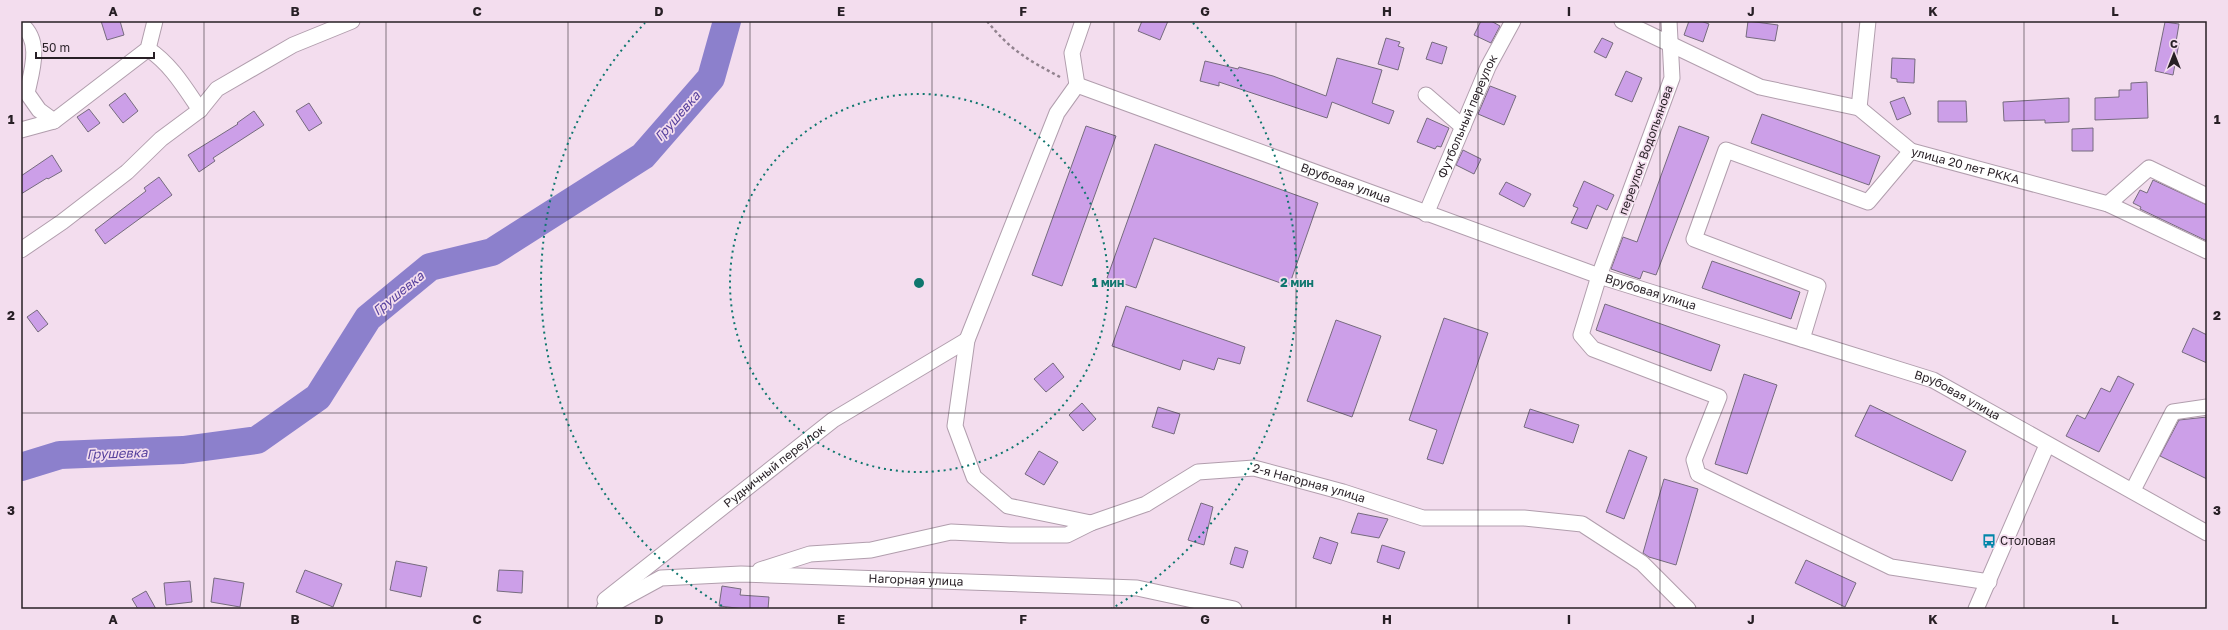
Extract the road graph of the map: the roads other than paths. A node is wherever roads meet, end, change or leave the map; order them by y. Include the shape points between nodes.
1 (155, 21) edge
2 (352, 21) edge
3 (1083, 21) edge
4 (1513, 21) edge
5 (1622, 21) edge
6 (1669, 21) edge
7 (1868, 21) edge
8 (21, 24) edge
9 (1671, 46) junction
10 (148, 49) junction
11 (1077, 85) junction
12 (1426, 95) dead end
13 (24, 97) edge
14 (1858, 108) junction
15 (200, 110) junction
16 (54, 121) junction
17 (1463, 127) junction
18 (21, 130) edge
19 (1911, 150) junction
20 (2207, 196) edge
21 (2108, 204) junction
22 (1426, 214) junction
23 (21, 250) edge
24 (2207, 251) edge
25 (1600, 276) junction
26 (1802, 339) junction
27 (967, 340) junction
28 (2207, 407) edge
29 (2047, 445) junction
30 (2133, 490) junction
31 (1092, 522) junction
32 (2207, 532) edge
33 (741, 574) junction
34 (1989, 582) junction
35 (594, 609) edge
36 (604, 609) edge
37 (1234, 609) edge
38 (1688, 609) edge
39 (1976, 609) edge

1 - 10 street
2 - 15 street via 293,45 256,64 217,89
3 - 11 street via 1072,53
4 - 17 street, Футбольный переулок via 1488,67
5 - 9 street, улица 20 лет РККА
6 - 9 street, переулок Водопьянова
7 - 14 street
8 - 13 street via 27,30 34,47
9 - 14 street, улица 20 лет РККА via 1760,87
9 - 25 street, переулок Водопьянова via 1672,78
10 - 15 street via 161,58
10 - 16 street
11 - 22 street, Врубовая улица
11 - 27 street via 1057,113
12 - 17 street
13 - 16 street
14 - 19 street, улица 20 лет РККА
15 - 23 street via 161,139 126,172
16 - 18 street
17 - 22 street, Футбольный переулок
19 - 21 street, улица 20 лет РККА
19 - 26 street via 1868,202 1726,150 1694,238 1818,286
20 - 21 street via 2149,168
21 - 24 street, улица 20 лет РККА
22 - 25 street, Врубовая улица
25 - 26 street, Врубовая улица
25 - 34 street, переулок Водопьянова via 1581,335 1593,349 1719,397 1694,460 1698,474 1892,567
26 - 29 street, Врубовая улица via 1933,380
27 - 31 street, 2-я Нагорная улица via 956,426 974,477 1008,506
27 - 35 street, Рудничный переулок via 833,420
28 - 30 street via 2172,412
29 - 30 street, Врубовая улица
29 - 34 street
30 - 32 street, Врубовая улица
31 - 33 street via 1067,535 951,532 871,550 810,554 771,568
31 - 38 street, 2-я Нагорная улица via 1146,504 1198,472 1254,468 1343,492 1422,518 1524,518 1582,524 1642,563
33 - 36 street, Нагорная улица via 661,578
33 - 37 street, Нагорная улица via 1137,588
34 - 39 street

